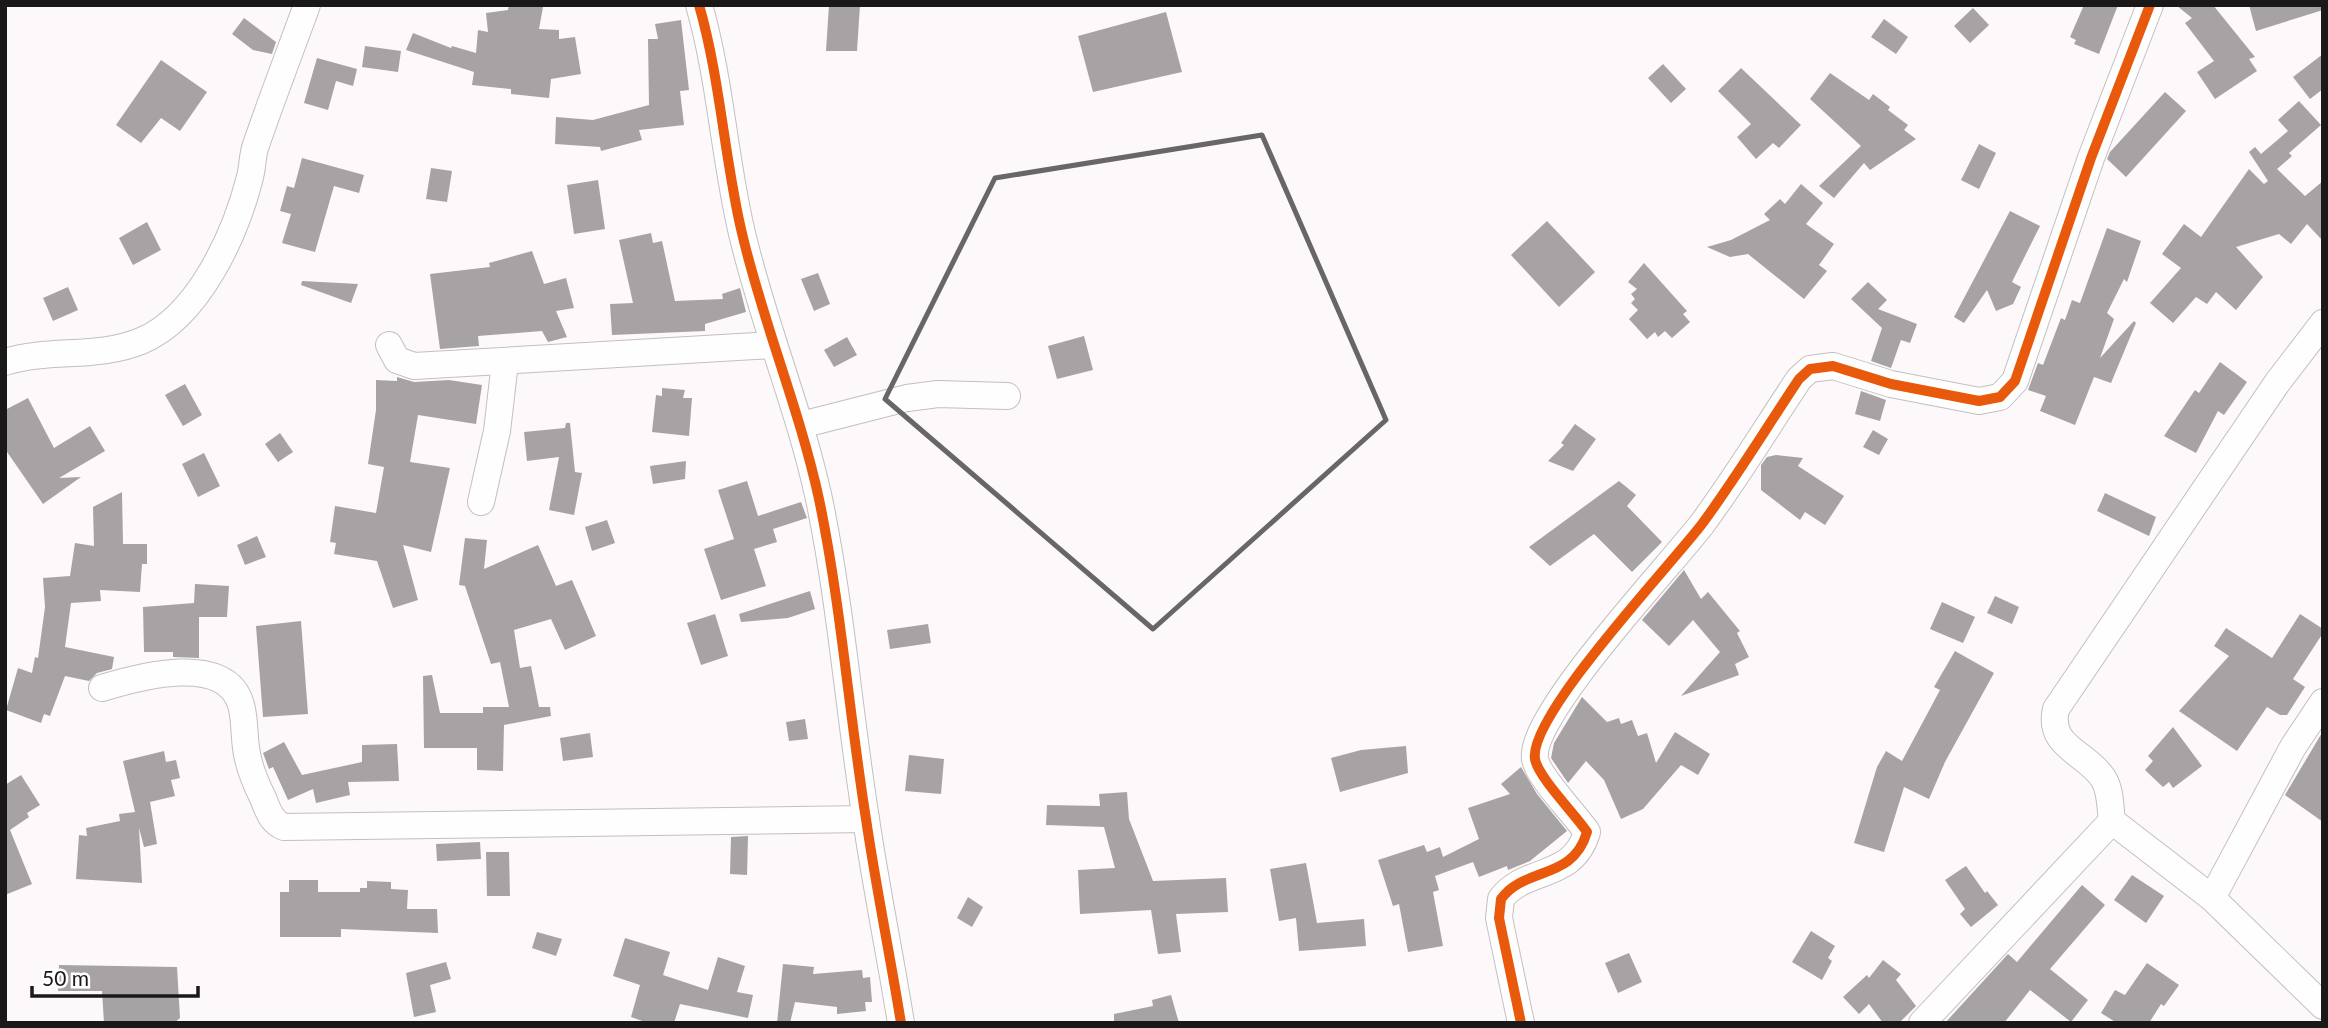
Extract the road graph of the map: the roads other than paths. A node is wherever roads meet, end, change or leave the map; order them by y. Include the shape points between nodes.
1 (307, 5) edge
2 (699, 5) edge
3 (2150, 5) edge
4 (2323, 323) edge
5 (389, 345) dead end
6 (774, 345) junction
7 (5, 362) edge
8 (505, 362) junction
9 (1007, 396) dead end
10 (802, 425) junction
11 (481, 502) dead end
12 (102, 688) dead end
13 (2323, 702) edge
14 (866, 819) junction
15 (2112, 821) junction
16 (2213, 898) junction
17 (2323, 1006) edge
18 (901, 1023) edge
19 (1521, 1023) edge
20 (1922, 1023) edge

1 - 7 street via 254,149 241,206 205,285 189,305 144,340 118,349
2 - 6 street via 741,230
3 - 19 street via 2008,391 1979,401 1891,384 1833,366 1810,369 1703,522 1603,641 1547,720 1536,743 1535,760 1541,776 1587,832 1582,849 1570,862 1516,887 1501,900 1499,918
4 - 15 street via 2277,383 2056,709 2055,731 2062,742 2105,781
5 - 8 street via 397,360 407,365
6 - 8 street
6 - 10 street
8 - 11 street via 497,431
9 - 10 street via 907,398
10 - 14 street via 833,575
12 - 14 street via 165,672 227,683 242,707 246,750 258,788 273,821 284,827
13 - 16 street via 2292,747
14 - 18 street
15 - 16 street
15 - 20 street
16 - 17 street

